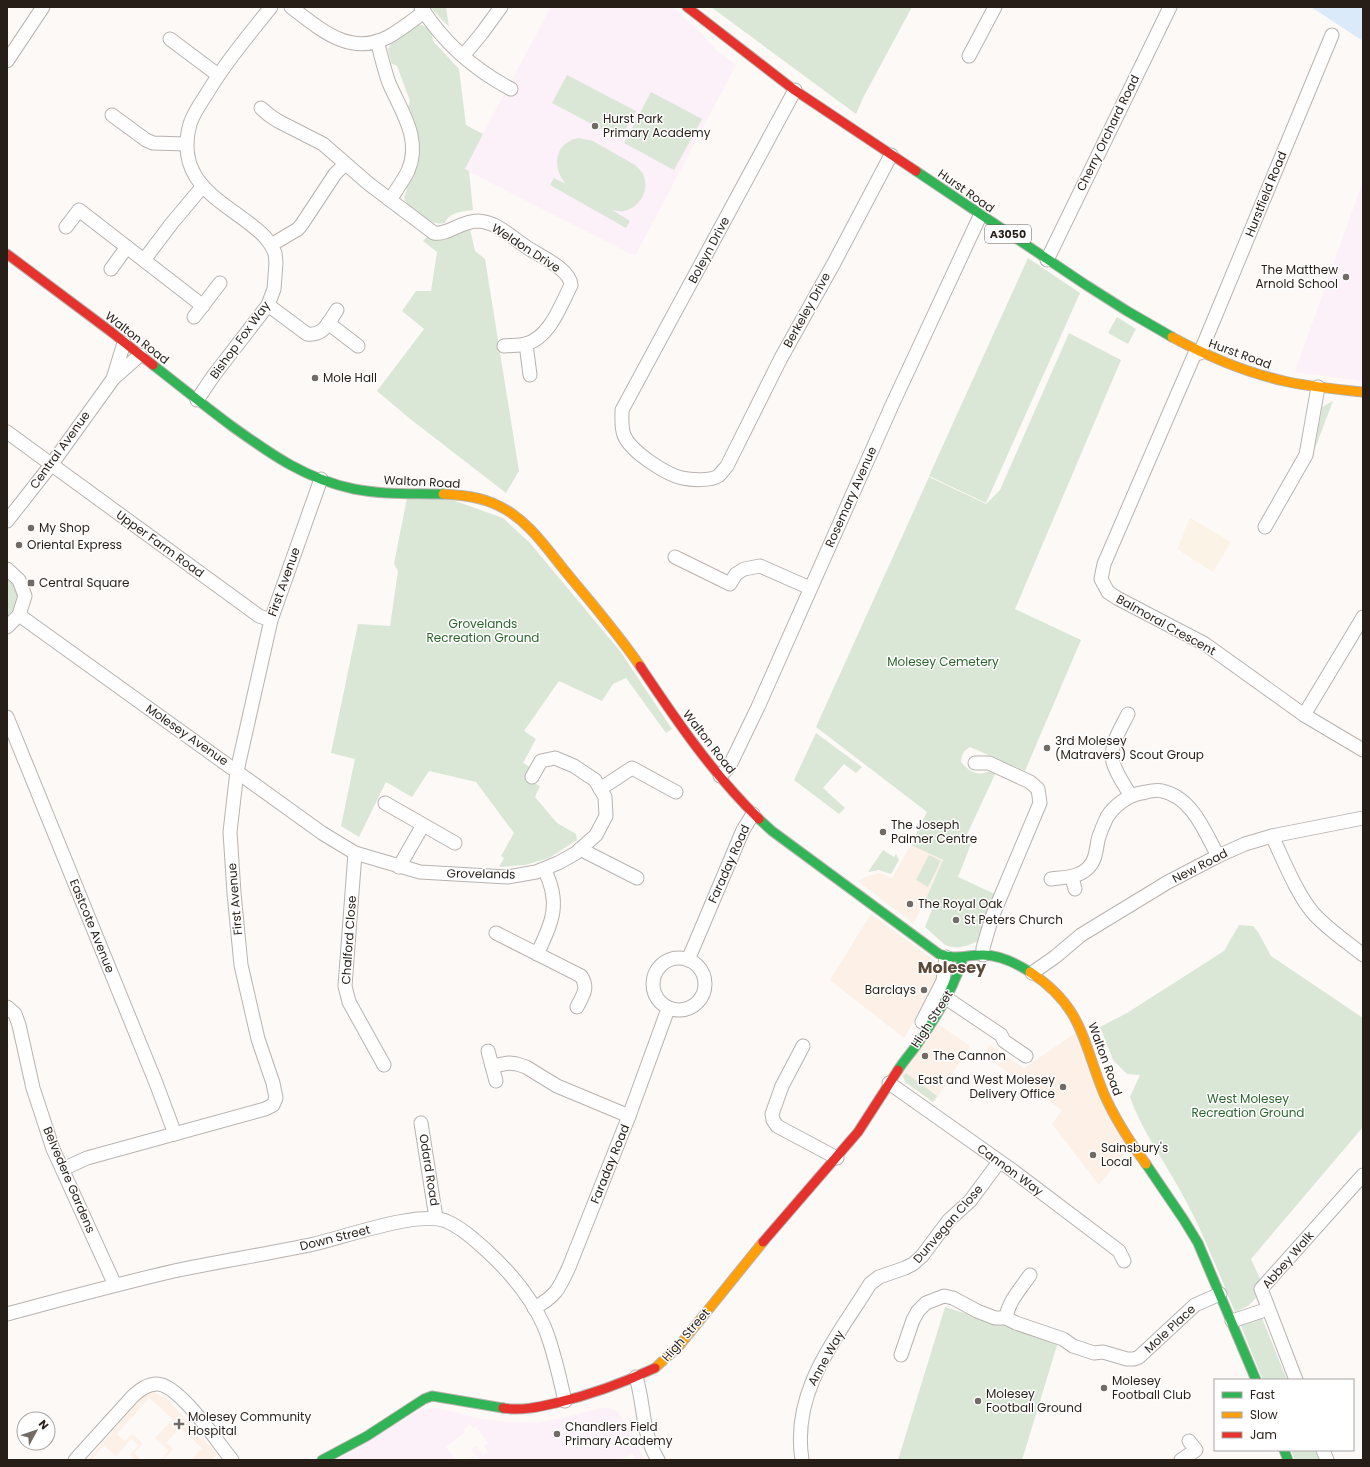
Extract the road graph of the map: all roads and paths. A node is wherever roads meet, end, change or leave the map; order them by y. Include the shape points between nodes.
1 (43, 7) edge
2 (271, 7) edge
3 (291, 7) edge
4 (501, 7) edge
5 (687, 7) edge
6 (995, 7) edge
7 (1170, 7) edge
8 (423, 10) edge
9 (1332, 36) dead end
10 (170, 39) dead end
11 (377, 41) junction
12 (463, 56) junction
13 (969, 56) dead end
14 (7, 61) edge
15 (218, 75) junction
16 (511, 89) dead end
17 (795, 90) junction
18 (261, 108) dead end
19 (112, 115) dead end
20 (187, 144) junction
21 (891, 155) junction
22 (345, 164) junction
23 (204, 186) junction
24 (390, 200) junction
25 (980, 216) junction
26 (66, 227) dead end
27 (271, 245) junction
28 (127, 247) junction
29 (7, 254) edge
30 (144, 260) junction
31 (1047, 260) junction
32 (111, 269) dead end
33 (220, 283) dead end
34 (268, 305) junction
35 (203, 306) junction
36 (337, 310) dead end
37 (194, 317) dead end
38 (328, 323) junction
39 (124, 343) junction
40 (526, 344) junction
41 (358, 346) dead end
42 (504, 346) dead end
43 (1198, 352) junction
44 (140, 355) junction
45 (530, 375) dead end
46 (113, 379) junction
47 (1318, 387) junction
48 (1363, 392) edge
49 (197, 400) junction
50 (7, 432) edge
51 (51, 465) junction
52 (727, 466) joint
53 (321, 480) junction
54 (7, 521) edge
55 (1265, 526) dead end
56 (675, 557) dead end
57 (7, 569) edge
58 (810, 588) junction
59 (19, 615) junction
60 (1363, 617) edge
61 (270, 620) junction
62 (7, 626) edge
63 (1304, 715) junction
64 (7, 717) edge
65 (1130, 719) dead end
66 (1363, 750) edge
67 (975, 763) dead end
68 (237, 771) junction
69 (532, 776) dead end
70 (720, 776) junction
71 (600, 789) junction
72 (676, 792) dead end
73 (1131, 796) junction
74 (385, 803) dead end
75 (753, 814) junction
76 (1363, 818) edge
77 (423, 825) junction
78 (1272, 836) junction
79 (455, 843) dead end
80 (580, 849) junction
81 (355, 853) junction
82 (1218, 856) junction
83 (399, 867) junction
84 (544, 869) junction
85 (637, 878) dead end
86 (1051, 879) dead end
87 (496, 933) dead end
88 (537, 954) junction
89 (1363, 954) edge
90 (983, 955) junction
91 (946, 957) junction
92 (1055, 957) junction
93 (963, 958) junction
94 (688, 960) junction
95 (1032, 973) junction
96 (1043, 981) junction
97 (946, 998) junction
98 (7, 1007) edge
99 (577, 1007) dead end
100 (668, 1009) junction
101 (803, 1046) dead end
102 (488, 1051) dead end
103 (907, 1056) junction
104 (1026, 1056) dead end
105 (384, 1065) dead end
106 (492, 1066) junction
107 (496, 1081) dead end
108 (890, 1083) junction
109 (629, 1116) junction
110 (421, 1123) dead end
111 (175, 1134) junction
112 (837, 1158) junction
113 (999, 1162) junction
114 (63, 1169) junction
115 (1363, 1175) edge
116 (436, 1218) junction
117 (1124, 1261) dead end
118 (888, 1273) joint
119 (1030, 1275) dead end
120 (116, 1285) junction
121 (1220, 1294) junction
122 (534, 1308) junction
123 (1268, 1309) junction
124 (7, 1314) edge
125 (1006, 1318) junction
126 (1232, 1321) junction
127 (901, 1355) dead end
128 (636, 1377) junction
129 (1256, 1379) edge
130 (1296, 1379) edge
131 (565, 1402) junction
132 (1189, 1441) dead end
133 (75, 1460) edge
134 (232, 1460) edge
135 (322, 1460) edge
136 (658, 1460) edge
137 (802, 1460) edge
138 (1181, 1460) edge

1 - 14 street
2 - 15 street, Bishop Fox Way
3 - 11 street via 320,30 344,41 365,44
4 - 12 street
5 - 17 main road, Hurst Road / A3050
6 - 13 street
7 - 31 street, Cherry Orchard Road
8 - 11 street via 395,32
8 - 12 street
9 - 43 street, Hurstfield Road
10 - 15 street
11 - 24 street via 381,59 409,124 413,140 408,170
12 - 16 street
15 - 20 street, Bishop Fox Way via 190,122
17 - 21 main road, Hurst Road / A3050
17 - 52 street, Boleyn Drive via 622,410 624,436 650,463 682,478 704,480 718,476
18 - 22 street via 278,121 322,144
19 - 20 street via 153,143
20 - 23 street, Bishop Fox Way via 191,167
21 - 25 main road, Hurst Road / A3050
21 - 52 street, Berkeley Drive via 781,358
22 - 24 street
22 - 27 street via 335,174 298,229
23 - 27 street, Bishop Fox Way via 259,231
23 - 30 street
24 - 40 street, Weldon Drive via 434,233 439,234 470,222 494,225 568,276 571,285 548,328 535,340
25 - 31 main road, Hurst Road / A3050
25 - 58 street, Rosemary Avenue
26 - 28 street via 79,210
27 - 34 street, Bishop Fox Way via 276,263 274,289
28 - 30 street
28 - 32 street
29 - 39 main road, Walton Road
30 - 35 street
31 - 43 main road, Hurst Road / A3050 via 1136,318
33 - 35 street
34 - 38 street via 307,334 321,333
34 - 49 street, Bishop Fox Way
35 - 37 street
36 - 38 street
38 - 41 street
39 - 44 main road, Walton Road
39 - 46 street, Central Avenue
40 - 42 street, Weldon Drive
40 - 45 street
43 - 47 main road, Hurst Road / A3050 via 1259,375
43 - 63 street, Balmoral Crescent via 1104,564 1101,579 1108,592 1205,644
44 - 46 street, Central Avenue
44 - 49 main road, Walton Road
46 - 51 street, Central Avenue
47 - 48 main road, Hurst Road / A3050
47 - 55 street via 1306,455
49 - 53 main road, Walton Road via 257,445
50 - 51 street, Upper Farm Road
51 - 54 street, Central Avenue
51 - 61 street, Upper Farm Road via 259,616
53 - 61 street, First Avenue
53 - 70 main road, Walton Road via 382,492 474,498 511,512 522,521 610,624 685,733
56 - 58 street via 730,584 736,574 744,569 760,566
57 - 59 street via 19,580 25,596
58 - 70 street, Rosemary Avenue via 751,721 728,768
59 - 62 street
59 - 68 street, Molesey Avenue
60 - 63 street
61 - 68 street, First Avenue
63 - 66 street, Balmoral Crescent
64 - 111 street, Eastcote Avenue
65 - 73 street via 1117,737 1113,749 1113,762
67 - 90 street via 989,763 1030,782 1038,789 1040,803 992,917
68 - 81 street, Molesey Avenue via 322,833
68 - 111 street, First Avenue via 230,832 241,965 258,1039 276,1098 273,1105 265,1109
69 - 71 street, Grovelands via 541,761 555,758 574,766 595,780
70 - 75 main road, Walton Road
71 - 72 street via 632,768
71 - 80 street, Grovelands via 605,797 606,816 596,835
73 - 82 street via 1162,790 1181,799 1198,818
73 - 86 street via 1121,802 1108,816 1098,838 1095,857 1074,883
74 - 77 street
75 - 91 main road, Walton Road via 899,926
75 - 94 street, Faraday Road via 743,830
76 - 78 street, New Road
77 - 79 street
77 - 83 street
78 - 82 street, New Road
78 - 89 street via 1304,900 1314,914
80 - 84 street, Grovelands
80 - 85 street
81 - 83 street, Grovelands
81 - 105 street, Chalford Close via 345,986 349,1002
82 - 92 street, New Road via 1168,882 1081,935
83 - 84 street, Grovelands via 420,872 507,877
84 - 88 street via 554,896 554,910
87 - 88 street
88 - 99 street via 581,976 585,982 585,990
90 - 93 main road, Walton Road
90 - 95 main road, Walton Road via 1007,960
91 - 93 main road, Walton Road
91 - 103 street, High Street via 943,981
92 - 95 street, New Road
92 - 96 street, New Road
93 - 97 main road, High Street
94 - 100 street via 670,959 656,970 653,979 655,996
94 - 100 street via 696,964 702,972 705,990 695,1006 687,1010
95 - 96 main road, Walton Road
96 - 121 main road, Walton Road via 1068,1005 1078,1021 1111,1110 1194,1236
97 - 103 main road, High Street
97 - 104 street
98 - 114 street, Belvedere Gardens via 15,1014 19,1025 33,1088 53,1149
100 - 109 street, Faraday Road
101 - 112 street via 782,1086 772,1114 773,1120 777,1126
102 - 106 street
103 - 108 main road, High Street
106 - 107 street
106 - 109 street via 509,1063 526,1067 557,1086
108 - 112 main road, High Street via 858,1132
108 - 113 street, Cannon Way
109 - 122 street, Faraday Road via 559,1289
110 - 116 street, Odard Road
111 - 114 street, First Avenue via 88,1158
112 - 128 main road, High Street via 770,1234 679,1346 657,1367
113 - 117 street, Cannon Way via 1119,1251
113 - 118 street, Dunvegan Close via 970,1201 949,1220 922,1256 913,1264
114 - 120 street, Belvedere Gardens
115 - 123 street, Abbey Walk via 1261,1289
116 - 120 street, Down Street via 404,1221 315,1243
116 - 122 street, Down Street via 446,1221 470,1236 501,1263
118 - 137 street, Anne Way via 870,1284 814,1377 802,1410
119 - 125 street via 1010,1304
120 - 124 street, Down Street
121 - 125 street, Mole Place via 1195,1306 1134,1359 1103,1352 1094,1353
121 - 126 main road, Walton Road
122 - 131 street, Down Street via 550,1344
123 - 126 street
123 - 130 street, Abbey Walk
125 - 127 street, Mole Place via 995,1318 978,1312 953,1298 944,1296 935,1299 918,1310
126 - 129 main road, Walton Road
128 - 131 main road, High Street
128 - 136 street via 647,1437
131 - 135 main road, High Street via 536,1408 512,1409 432,1396 424,1398 366,1436
132 - 138 street via 1196,1450
133 - 134 street via 133,1396 150,1384 159,1384 175,1391

